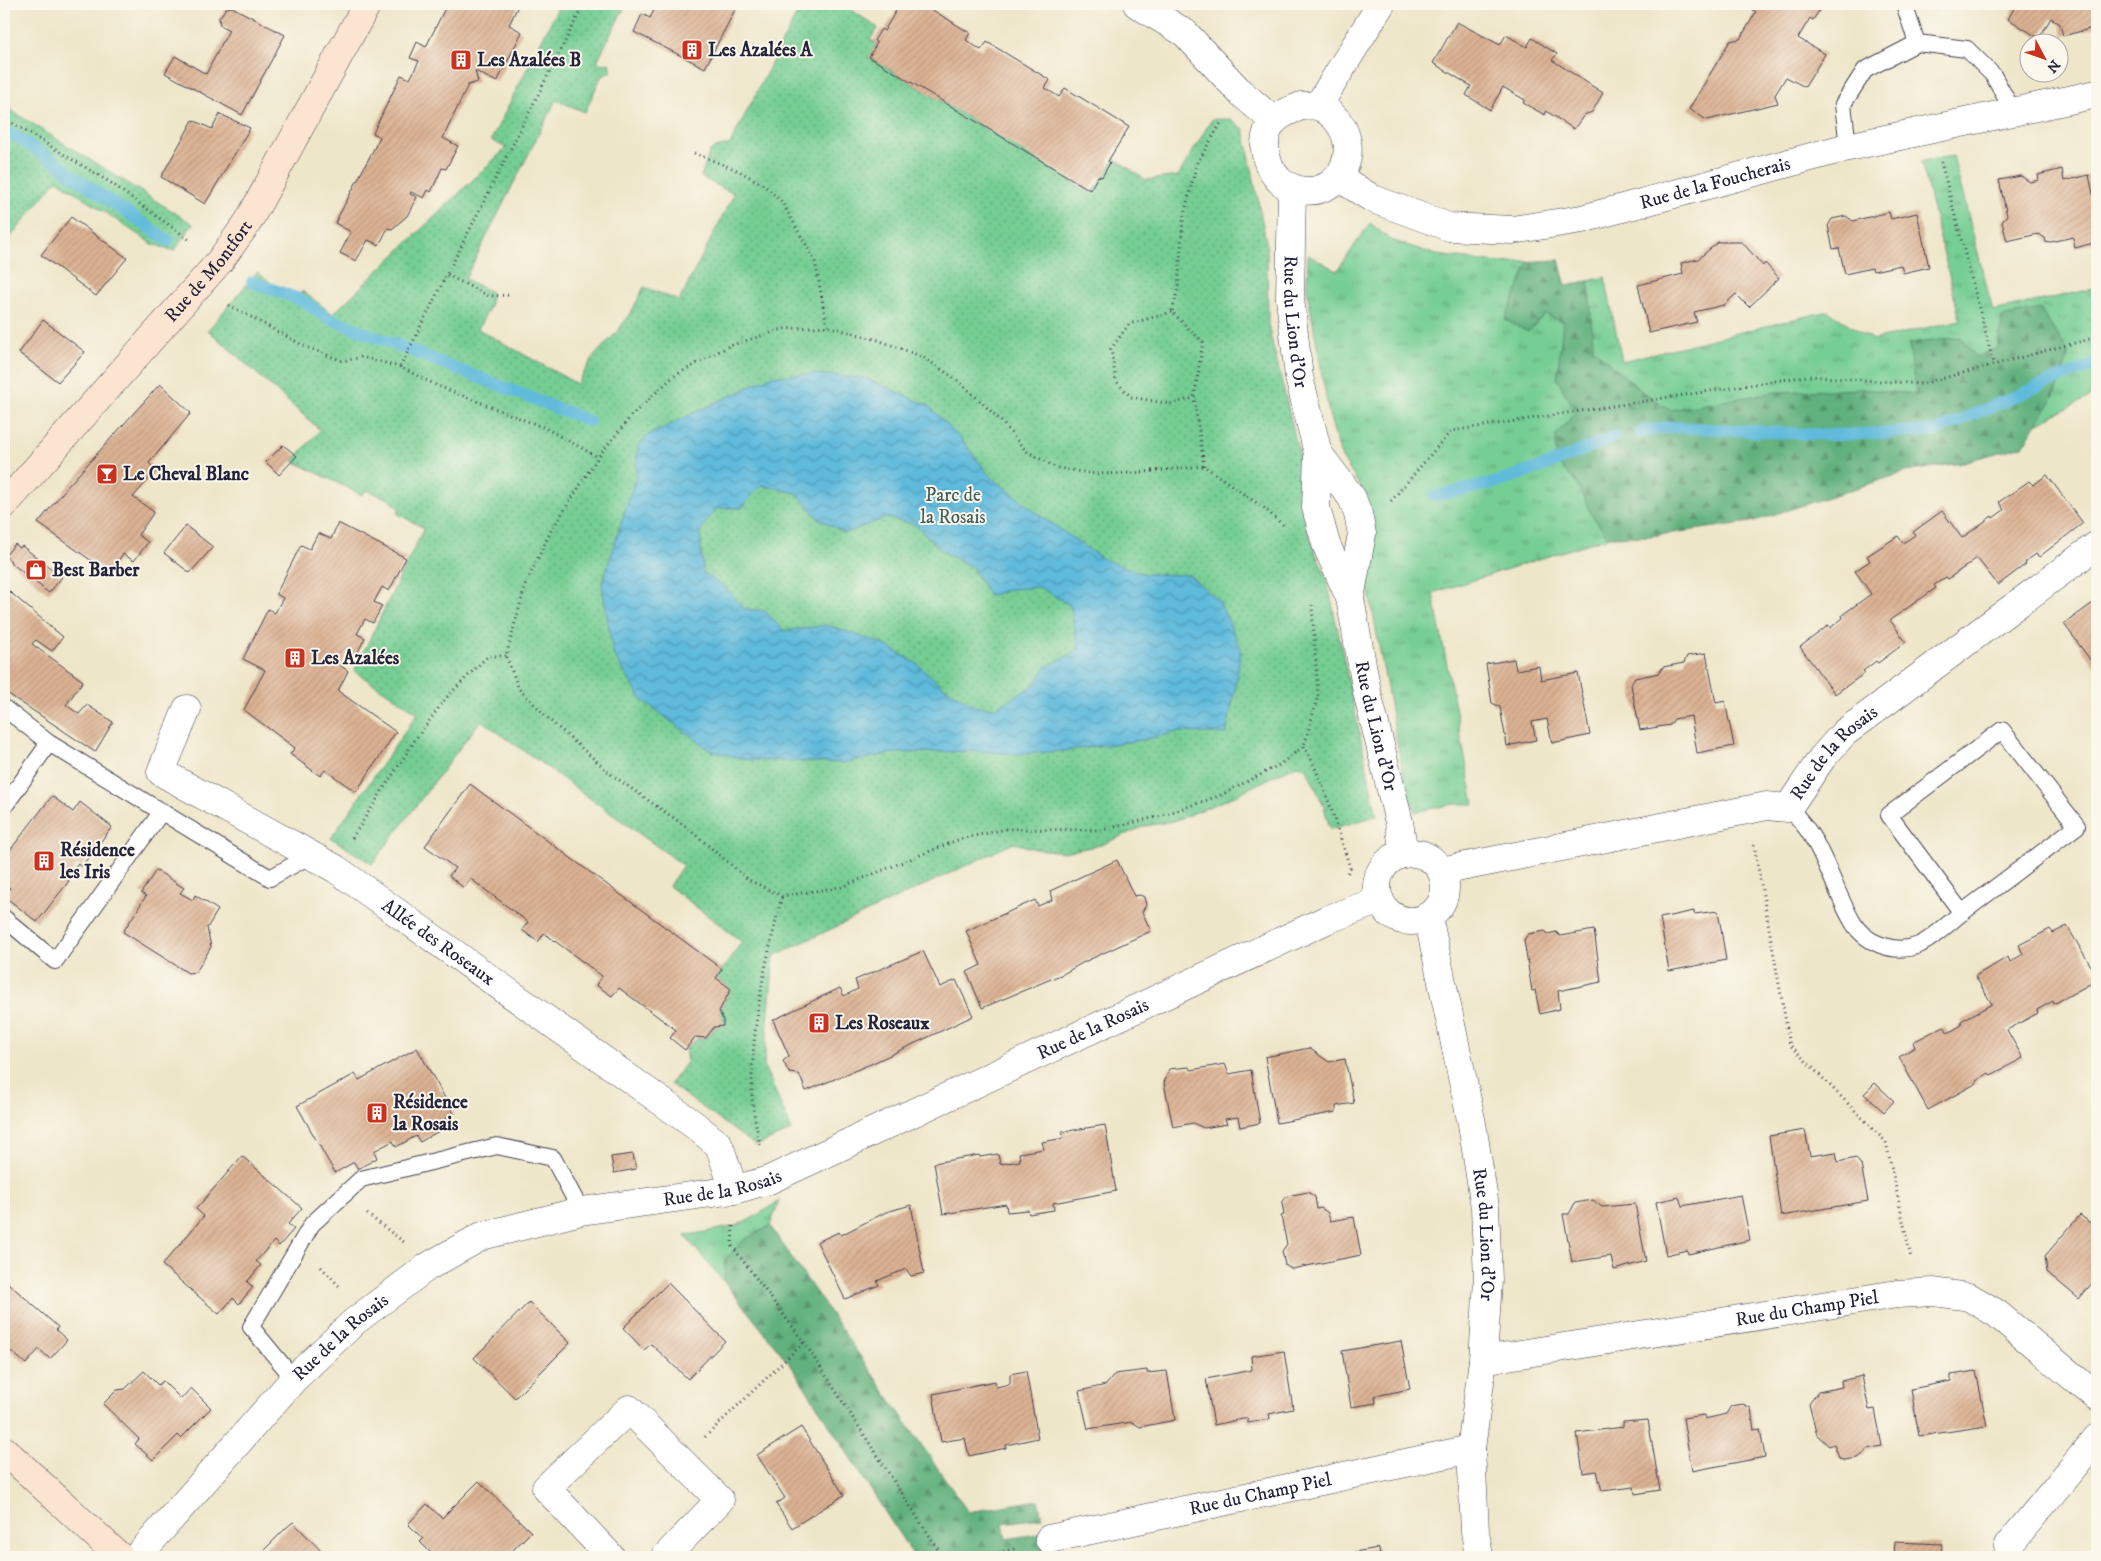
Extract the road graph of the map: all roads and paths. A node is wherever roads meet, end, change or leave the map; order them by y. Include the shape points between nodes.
1 (367, 4) edge
2 (584, 4) edge
3 (1137, 4) edge
4 (1381, 4) edge
5 (1904, 4) edge
6 (1916, 43) junction
7 (1240, 92) junction
8 (2097, 94) edge
9 (1318, 106) junction
10 (2014, 113) junction
11 (4, 118) edge
12 (1274, 121) junction
13 (1933, 130) junction
14 (1848, 147) junction
15 (694, 153) dead end
16 (1338, 177) junction
17 (1292, 188) junction
18 (211, 272) junction
19 (447, 274) junction
20 (511, 295) dead end
21 (1172, 312) junction
22 (827, 326) junction
23 (2097, 337) edge
24 (1994, 365) junction
25 (400, 367) junction
26 (1194, 398) junction
27 (1318, 453) junction
28 (598, 457) junction
29 (1204, 466) junction
30 (4, 505) edge
31 (1358, 514) junction
32 (1320, 525) junction
33 (2097, 545) edge
34 (1312, 598) dead end
35 (1350, 598) junction
36 (506, 656) junction
37 (4, 708) edge
38 (187, 709) dead end
39 (49, 743) junction
40 (1304, 746) junction
41 (4, 807) edge
42 (1788, 808) junction
43 (1748, 810) junction
44 (162, 811) junction
45 (1404, 854) junction
46 (311, 855) junction
47 (336, 869) junction
48 (1441, 871) junction
49 (782, 896) junction
50 (1380, 900) junction
51 (1962, 913) junction
52 (1428, 916) junction
53 (4, 918) edge
54 (1326, 920) junction
55 (769, 1180) junction
56 (734, 1190) junction
57 (581, 1211) junction
58 (365, 1213) dead end
59 (427, 1267) junction
60 (1918, 1293) junction
61 (804, 1342) junction
62 (1484, 1360) junction
63 (294, 1378) junction
64 (2097, 1397) edge
65 (2097, 1438) edge
66 (1471, 1449) junction
67 (4, 1450) edge
68 (680, 1461) junction
69 (1049, 1539) dead end
70 (120, 1557) edge
71 (137, 1557) edge
72 (611, 1557) edge
73 (665, 1557) edge
74 (943, 1557) edge
75 (1479, 1557) edge
76 (2010, 1557) edge

1 - 18 main road, Rue de Montfort via 248,222
2 - 19 path
3 - 7 street via 1185,33
4 - 9 street
5 - 6 lane
6 - 10 lane via 1967,49 1993,75
6 - 14 lane via 1865,70 1860,76 1843,104
7 - 12 street
7 - 21 path via 1197,163 1182,219 1178,288
8 - 10 street, Rue de la Foucherais
9 - 12 street via 1301,106
9 - 16 street via 1340,123 1347,136 1346,165
10 - 13 street, Rue de la Foucherais
11 - 18 path via 111,183
12 - 17 street via 1264,146 1266,159 1271,172
13 - 14 street, Rue de la Foucherais
13 - 24 path
14 - 16 street, Rue de la Foucherais via 1582,219 1512,230 1450,227 1373,199
15 - 22 path via 764,185 782,202 815,261
16 - 17 street via 1317,190
17 - 27 street, Rue du Lion d'Or via 1290,299 1299,377
18 - 25 path via 224,303 306,347 343,361 362,357
18 - 30 main road, Rue de Montfort
19 - 20 path via 489,296
19 - 25 path
21 - 26 path via 1203,342
21 - 26 path via 1129,324 1111,349 1116,381 1131,397 1170,404
22 - 28 path via 783,329 729,346 674,376 631,416
22 - 29 path via 923,357 960,382 1000,420 1026,451 1057,468 1096,474
23 - 24 path
24 - 31 path via 1922,384 1807,376 1451,431 1387,507
25 - 28 path via 438,386 544,428
26 - 29 path
27 - 31 street, Rue du Lion d'Or via 1352,498
27 - 32 street, Rue du Lion d'Or via 1316,508
28 - 36 path via 551,530 530,575
29 - 32 path via 1264,508 1294,535
31 - 35 street, Rue du Lion d'Or via 1362,534
32 - 35 street, Rue du Lion d'Or
33 - 42 street, Rue de la Rosais via 1844,733 1822,758
34 - 40 path via 1318,696
35 - 45 street, Rue du Lion d'Or via 1367,692
36 - 47 path via 488,656 446,698 347,845
36 - 49 path via 520,689 612,775 685,826 749,880
37 - 39 lane
38 - 46 street, Allée des Roseaux via 161,772
39 - 41 lane
39 - 44 lane
40 - 49 path via 1279,765 1219,796 1157,817 1102,830 1006,829 952,842 841,887
40 - 54 path via 1314,764 1350,868 1330,898
42 - 43 street, Rue de la Rosais via 1767,806
42 - 51 lane via 1806,826 1851,920 1865,937 1882,946 1920,945
43 - 48 street, Rue de la Rosais
43 - 60 path via 1790,1045 1886,1142
44 - 46 lane via 270,878
44 - 53 lane via 55,961
45 - 48 street via 1426,856
45 - 50 street via 1387,863 1382,872 1378,880
46 - 47 street, Allée des Roseaux
47 - 56 street, Allée des Roseaux via 719,1145
48 - 52 street via 1445,881 1442,902
49 - 55 path via 755,1019 752,1098
50 - 52 street via 1395,917 1417,920
50 - 54 street, Rue de la Rosais
51 - 51 lane via 2077,826 2002,730 1889,815
52 - 62 street, Rue du Lion d'Or via 1472,1124 1485,1207 1488,1280
54 - 55 street, Rue de la Rosais
55 - 56 street, Rue de la Rosais
56 - 57 street, Rue de la Rosais
56 - 61 path via 732,1246
57 - 59 street, Rue de la Rosais via 482,1236
57 - 63 lane via 553,1158 497,1146 361,1179 312,1224 251,1327
58 - 59 path via 409,1246
59 - 63 street, Rue de la Rosais via 355,1321
60 - 62 street, Rue du Champ Piel
60 - 64 street, Rue du Champ Piel via 1934,1292 1976,1301 1996,1313
61 - 68 path
61 - 74 path
62 - 66 street, Rue du Lion d'Or
63 - 71 street, Rue de la Rosais
65 - 76 street via 2008,1546
66 - 69 street, Rue du Champ Piel
66 - 75 street, Rue du Lion d'Or
67 - 70 main road
68 - 72 street via 629,1409 546,1488
68 - 73 street via 720,1500

